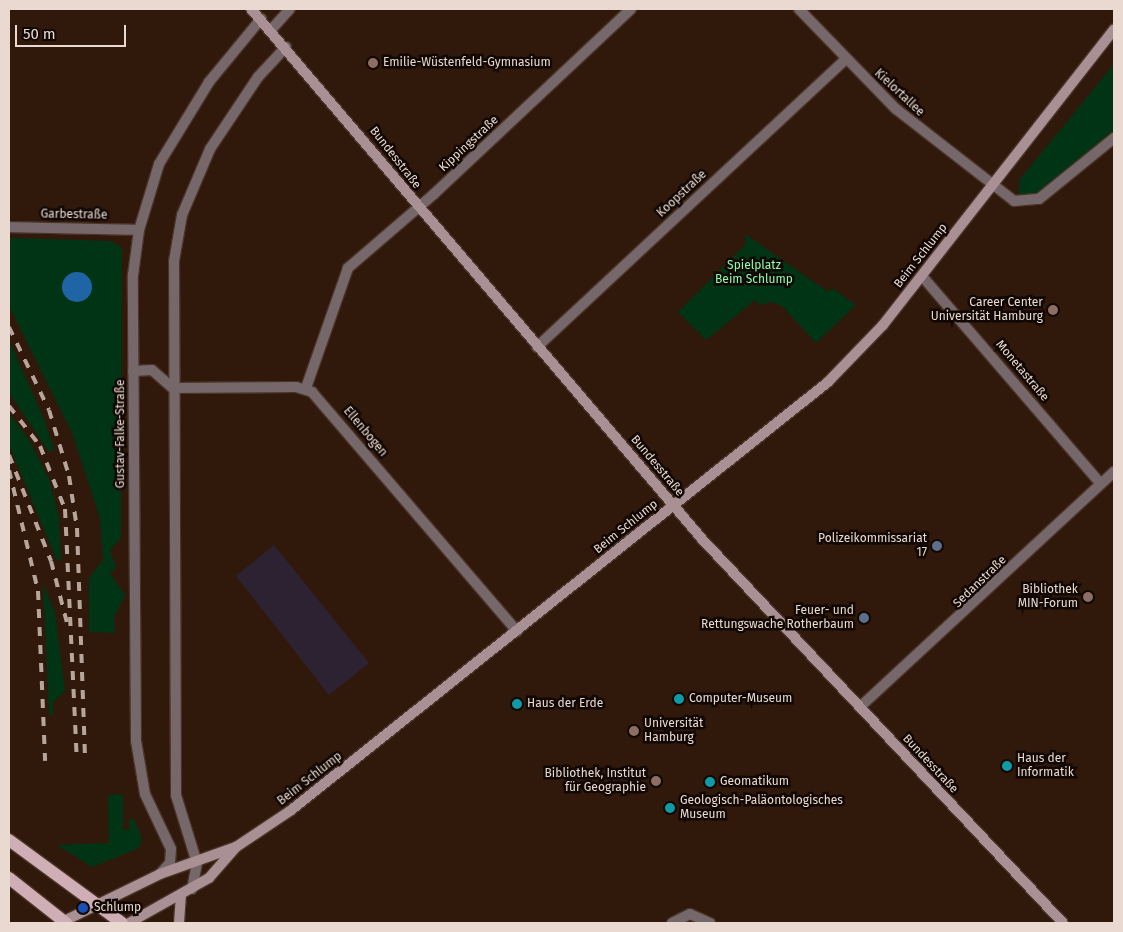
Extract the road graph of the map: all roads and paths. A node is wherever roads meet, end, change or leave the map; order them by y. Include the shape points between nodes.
1 (251, 9) edge
2 (290, 9) edge
3 (631, 9) edge
4 (799, 9) edge
5 (261, 19) junction
6 (1114, 29) edge
7 (272, 30) junction
8 (286, 46) junction
9 (846, 59) junction
10 (1114, 138) edge
11 (992, 185) junction
12 (419, 207) junction
13 (9, 227) edge
14 (139, 230) junction
15 (922, 276) junction
16 (537, 347) junction
17 (133, 371) junction
18 (173, 388) junction
19 (306, 388) junction
20 (1114, 472) edge
21 (1100, 483) junction
22 (674, 506) junction
23 (517, 631) junction
24 (860, 707) junction
25 (9, 840) edge
26 (236, 847) junction
27 (196, 859) junction
28 (160, 874) junction
29 (9, 878) edge
30 (192, 889) junction
31 (181, 895) junction
32 (95, 904) junction
33 (63, 923) edge
34 (122, 923) edge
35 (129, 923) edge
36 (179, 923) edge
37 (672, 923) edge
38 (710, 923) edge
39 (1062, 923) edge

1 - 5 main road, Bundesstraße
2 - 7 street
3 - 12 street, Kippingstraße
4 - 9 street, Kielortallee
5 - 7 main road, Bundesstraße
5 - 14 street, Gustav-Falke-Straße via 174,134 150,187
6 - 11 main road, Beim Schlump
7 - 8 main road, Bundesstraße
8 - 12 main road, Bundesstraße
8 - 18 street via 224,125 191,190 174,261
9 - 11 street, Kielortallee via 912,123
9 - 16 street, Koopstraße
10 - 11 street via 1033,202 1014,201
11 - 15 main road, Beim Schlump
12 - 16 main road, Bundesstraße
12 - 19 street, Kippingstraße via 348,268
13 - 14 street, Garbestraße
14 - 17 street, Gustav-Falke-Straße via 133,275
15 - 21 street, Monetastraße
15 - 22 main road, Beim Schlump via 846,365
16 - 22 main road, Bundesstraße
17 - 18 street via 152,370
17 - 28 street, Gustav-Falke-Straße via 136,741 145,794 171,849 170,863
18 - 19 street
18 - 27 street via 176,795
19 - 23 street, Ellenbogen via 320,398
20 - 21 street, Sedanstraße
21 - 24 street, Sedanstraße
22 - 23 main road, Beim Schlump
22 - 24 main road, Bundesstraße
23 - 26 main road, Beim Schlump via 300,804
24 - 39 main road, Bundesstraße
25 - 32 main road
26 - 27 main road, Beim Schlump
26 - 30 main road, Beim Schlump via 220,870
27 - 28 main road, Beim Schlump
27 - 30 street
28 - 32 main road, Beim Schlump
29 - 33 main road
30 - 31 main road, Beim Schlump
31 - 35 main road, Beim Schlump
31 - 36 main road
32 - 33 main road, Beim Schlump
32 - 34 main road
37 - 38 street via 690,914

